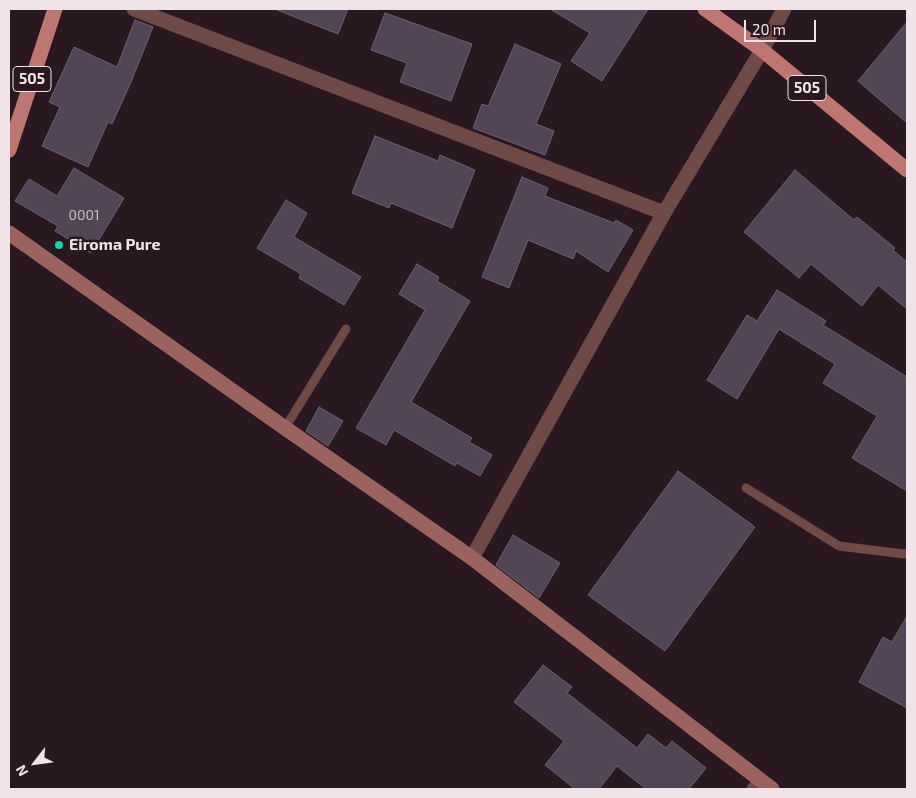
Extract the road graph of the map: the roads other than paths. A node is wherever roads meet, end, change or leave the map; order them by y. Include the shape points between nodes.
1 (56, 9) edge
2 (134, 9) edge
3 (705, 9) edge
4 (784, 9) edge
5 (762, 50) junction
6 (9, 150) edge
7 (907, 170) edge
8 (664, 213) junction
9 (9, 233) edge
10 (346, 330) dead end
11 (285, 428) junction
12 (746, 488) dead end
13 (907, 553) edge
14 (472, 558) junction
15 (763, 787) edge

1 - 6 main road, 505
2 - 8 street
3 - 5 main road, 505
4 - 5 street
5 - 7 main road, 505
5 - 8 street
8 - 14 street
9 - 11 street
10 - 11 lane
11 - 14 street
12 - 13 lane via 839,546
14 - 15 street

